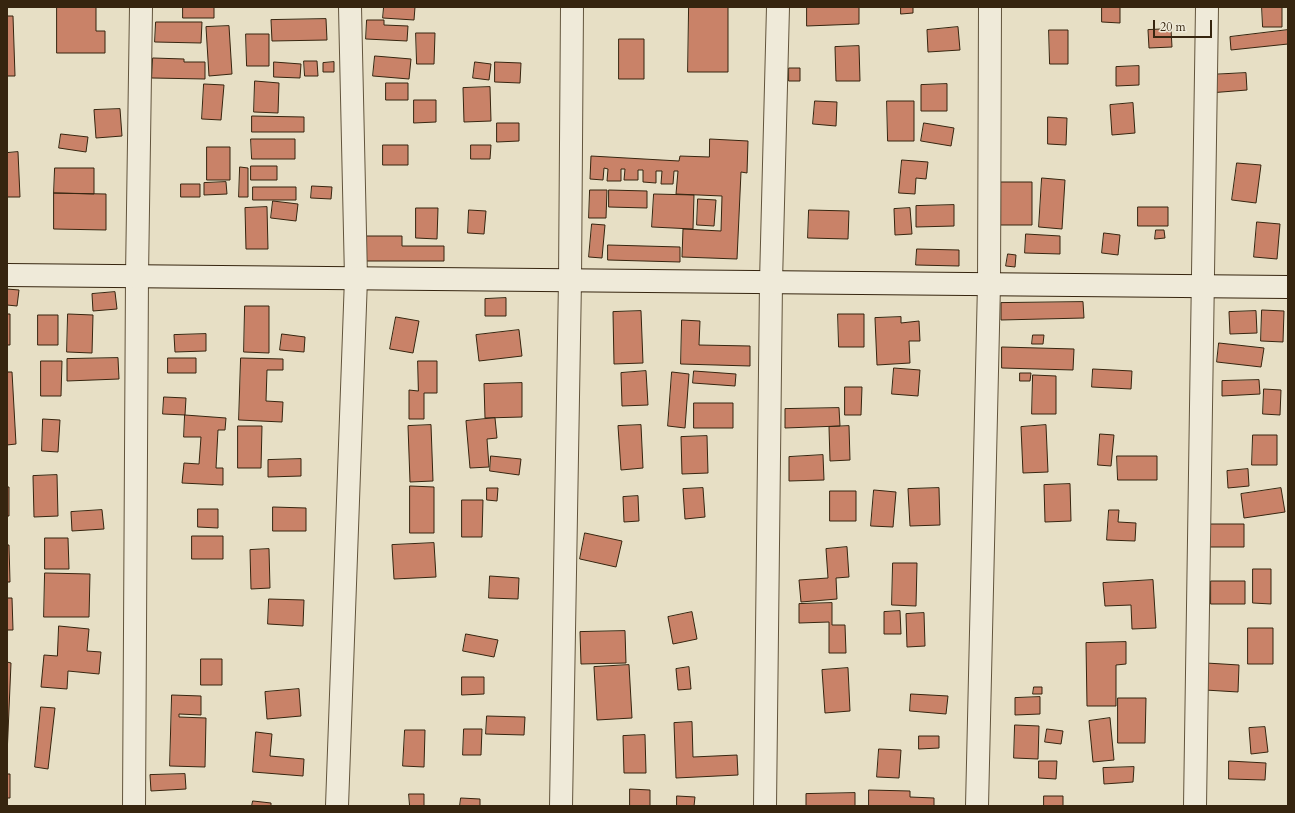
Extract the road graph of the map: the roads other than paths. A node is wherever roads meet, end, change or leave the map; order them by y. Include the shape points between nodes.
1 (141, 7) edge
2 (350, 7) edge
3 (572, 7) edge
4 (778, 7) edge
5 (990, 7) edge
6 (1207, 7) edge
7 (7, 275) edge
8 (137, 276) junction
9 (356, 278) junction
10 (570, 280) junction
11 (771, 282) junction
12 (989, 284) junction
13 (1202, 286) junction
14 (1288, 287) edge
15 (134, 806) edge
16 (337, 806) edge
17 (561, 806) edge
18 (765, 806) edge
19 (977, 806) edge
20 (1195, 806) edge

1 - 8 street
2 - 9 street
3 - 10 street
4 - 11 street
5 - 12 street
6 - 13 street
7 - 8 street
8 - 9 street
8 - 15 street
9 - 10 street
9 - 16 street
10 - 11 street
10 - 17 street
11 - 12 street
11 - 18 street
12 - 13 street
12 - 19 street
13 - 14 street
13 - 20 street

